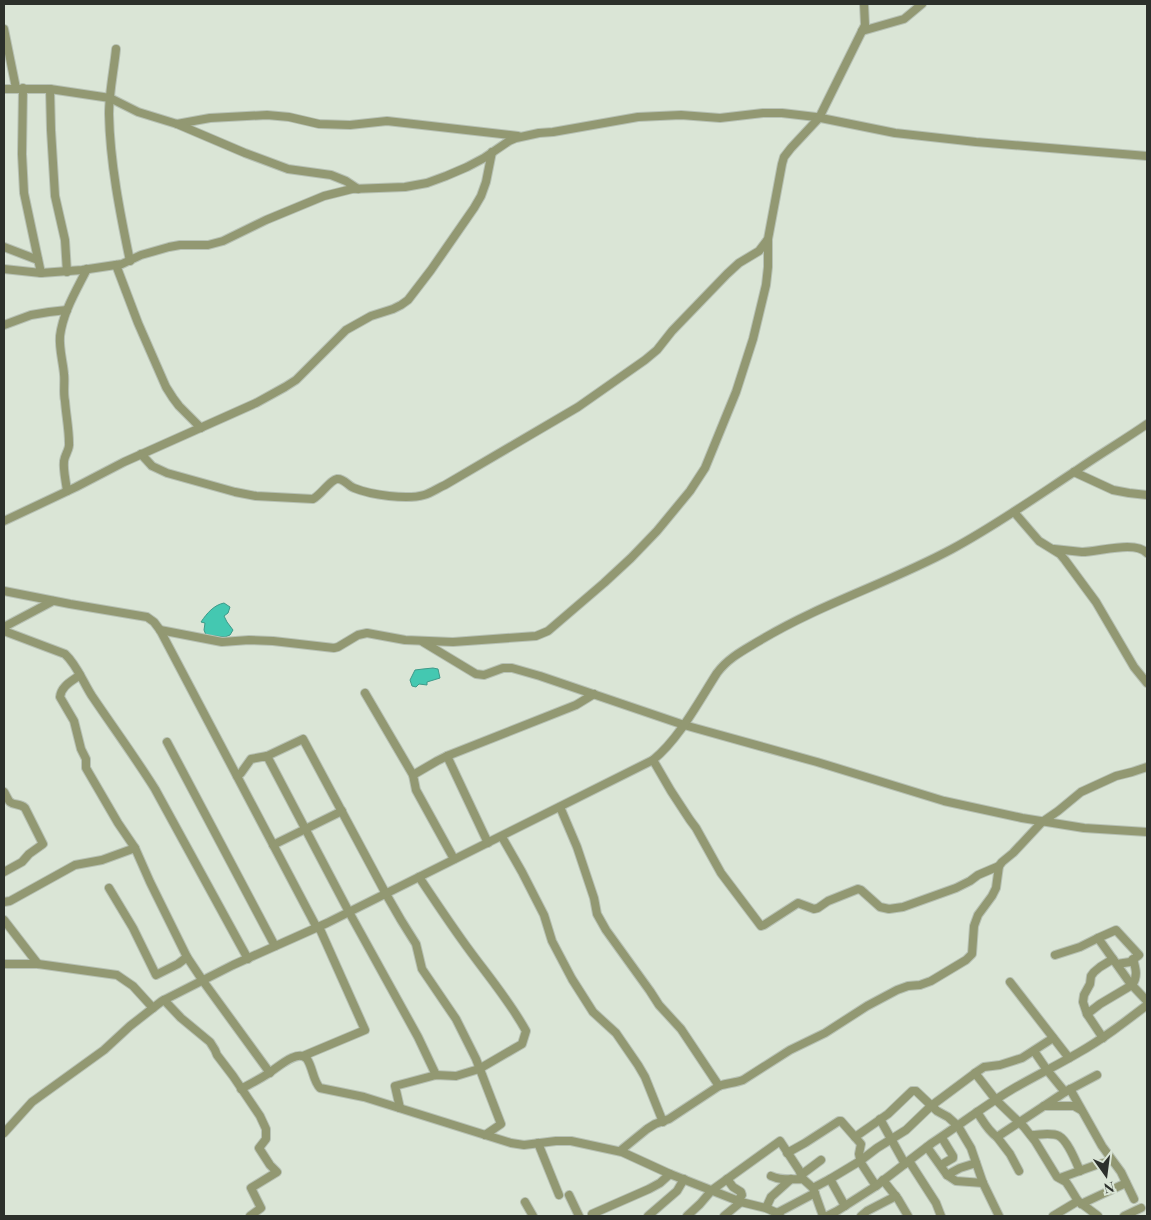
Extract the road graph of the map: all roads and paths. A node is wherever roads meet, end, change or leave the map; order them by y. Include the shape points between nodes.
1 (864, 4) edge
2 (922, 4) edge
3 (4, 29) edge
4 (862, 32) junction
5 (116, 49) dead end
6 (20, 88) junction
7 (4, 89) edge
8 (50, 89) junction
9 (110, 98) junction
10 (819, 118) junction
11 (177, 124) junction
12 (521, 137) junction
13 (492, 152) junction
14 (1147, 156) edge
15 (358, 189) junction
16 (768, 239) junction
17 (4, 247) edge
18 (38, 260) junction
19 (130, 261) junction
20 (116, 265) junction
21 (4, 269) edge
22 (87, 269) junction
23 (68, 272) junction
24 (41, 273) junction
25 (67, 310) junction
26 (4, 325) edge
27 (1147, 424) edge
28 (201, 428) junction
29 (141, 454) junction
30 (1074, 472) junction
31 (67, 491) junction
32 (1147, 495) edge
33 (1014, 512) junction
34 (4, 521) edge
35 (1052, 549) junction
36 (1146, 550) edge
37 (4, 591) edge
38 (53, 601) junction
39 (4, 629) edge
40 (160, 630) junction
41 (422, 641) junction
42 (80, 675) junction
43 (1147, 683) edge
44 (365, 693) dead end
45 (594, 694) junction
46 (684, 725) junction
47 (167, 742) dead end
48 (267, 756) junction
49 (447, 756) junction
50 (653, 760) junction
51 (1147, 767) edge
52 (413, 775) junction
53 (237, 776) junction
54 (4, 792) edge
55 (560, 807) junction
56 (342, 811) junction
57 (1042, 822) junction
58 (305, 829) junction
59 (1147, 832) edge
60 (502, 837) junction
61 (488, 843) junction
62 (273, 845) junction
63 (135, 848) junction
64 (454, 859) junction
65 (999, 866) junction
66 (4, 872) edge
67 (418, 877) junction
68 (109, 888) dead end
69 (386, 894) junction
70 (4, 902) edge
71 (349, 912) junction
72 (4, 920) edge
73 (318, 928) junction
74 (1098, 938) junction
75 (275, 946) junction
76 (1055, 955) dead end
77 (188, 957) junction
78 (248, 958) junction
79 (1133, 959) junction
80 (1115, 962) junction
81 (4, 964) edge
82 (38, 964) junction
83 (203, 981) junction
84 (1010, 982) dead end
85 (1132, 985) junction
86 (164, 1000) junction
87 (1147, 1003) edge
88 (153, 1008) junction
89 (1087, 1014) junction
90 (1053, 1038) junction
91 (1103, 1038) junction
92 (1034, 1051) junction
93 (303, 1056) junction
94 (1069, 1058) junction
95 (480, 1069) junction
96 (1047, 1070) junction
97 (270, 1073) junction
98 (975, 1073) junction
99 (436, 1075) junction
100 (1098, 1075) dead end
101 (719, 1086) junction
102 (241, 1089) junction
103 (1067, 1090) junction
104 (996, 1100) junction
105 (931, 1106) junction
106 (1044, 1106) junction
107 (400, 1108) junction
108 (1081, 1110) junction
109 (977, 1112) junction
110 (880, 1119) junction
111 (663, 1122) junction
112 (1020, 1123) junction
113 (958, 1126) junction
114 (4, 1133) edge
115 (485, 1135) junction
116 (1031, 1136) junction
117 (854, 1137) junction
118 (942, 1138) junction
119 (997, 1138) junction
120 (892, 1139) junction
121 (538, 1143) junction
122 (927, 1147) junction
123 (620, 1151) junction
124 (787, 1152) junction
125 (821, 1160) dead end
126 (860, 1161) junction
127 (1112, 1161) junction
128 (907, 1162) junction
129 (976, 1163) junction
130 (941, 1165) junction
131 (1019, 1171) dead end
132 (1080, 1171) junction
133 (670, 1174) junction
134 (947, 1175) junction
135 (771, 1176) dead end
136 (802, 1177) junction
137 (1060, 1178) junction
138 (684, 1179) junction
139 (727, 1179) junction
140 (830, 1179) junction
141 (791, 1180) junction
142 (884, 1180) junction
143 (982, 1183) junction
144 (1126, 1183) junction
145 (876, 1186) junction
146 (712, 1190) junction
147 (814, 1190) junction
148 (569, 1195) dead end
149 (559, 1196) dead end
150 (896, 1196) junction
151 (1134, 1199) dead end
152 (740, 1201) junction
153 (525, 1202) dead end
154 (1079, 1202) junction
155 (845, 1206) junction
156 (766, 1208) junction
157 (1141, 1208) dead end
158 (591, 1215) edge
159 (779, 1215) edge
160 (250, 1216) edge
161 (533, 1216) edge
162 (579, 1216) edge
163 (648, 1216) edge
164 (687, 1216) edge
165 (724, 1216) edge
166 (827, 1216) edge
167 (861, 1216) edge
168 (908, 1216) edge
169 (941, 1216) edge
170 (999, 1216) edge
171 (1052, 1216) edge
172 (1098, 1216) edge
173 (1124, 1216) edge

1 - 4 street via 865,26
2 - 4 street via 904,19
3 - 6 street
4 - 10 street
5 - 9 street
6 - 7 street
6 - 8 street
6 - 18 street via 24,193
8 - 9 street
8 - 23 street via 55,196
9 - 11 street via 138,112
9 - 19 street via 113,162
10 - 12 street via 782,113 720,118 638,116
10 - 14 street via 895,133
10 - 16 street via 784,157
11 - 12 street via 210,118 267,115 319,124 387,122
11 - 15 street via 288,169 331,175
12 - 13 street
13 - 15 street via 467,167 427,183
13 - 28 street via 486,182 474,208 408,300 346,330 306,371 285,387
15 - 19 street via 324,196 223,241 169,247
16 - 29 street via 759,251 739,263 716,284 645,360 578,407 426,495 379,495 354,488 338,479 313,499 256,496 167,473 152,466
16 - 41 street via 766,285 736,392 706,468 657,531 604,583 548,630 536,636
17 - 18 street
18 - 24 street
19 - 20 street
20 - 22 street
20 - 28 street via 166,387
21 - 24 street
22 - 23 street
22 - 25 street
23 - 24 street
25 - 26 street via 31,315
25 - 31 street via 60,338 69,443 64,458
27 - 30 street
28 - 29 street
29 - 31 street
30 - 32 street via 1114,490
30 - 33 street
31 - 34 street
33 - 35 street via 1039,541
33 - 46 street via 932,559 794,622 732,658 722,666
35 - 36 street via 1082,552 1130,546
35 - 43 street via 1060,554 1086,587
37 - 38 street
38 - 39 street
38 - 40 street via 147,617
39 - 42 street via 65,654
40 - 41 street via 222,642 273,641 334,648 367,633
40 - 53 street
41 - 45 street via 476,674 512,668
42 - 63 street via 63,688 60,697 74,721 86,768
42 - 78 street via 155,789
44 - 52 street
45 - 46 street
45 - 49 street via 568,708
46 - 50 street
46 - 57 street via 944,802
47 - 75 street
48 - 53 street via 251,759
48 - 56 street via 303,739
48 - 58 street
49 - 52 street
49 - 61 street
50 - 55 street
50 - 65 street via 722,873 761,926 798,903 814,909 856,889 880,907 902,907 956,888
51 - 57 street via 1086,789
52 - 64 street via 416,790
53 - 62 street
54 - 66 street via 10,802 25,808 43,844
55 - 60 street
55 - 101 street via 577,847 597,914 606,930 659,1006 681,1028
56 - 58 street
56 - 69 street
57 - 59 street
57 - 65 street
58 - 62 street
58 - 71 street
60 - 61 street
60 - 111 street via 544,915 552,941 572,979 593,1012 616,1033 638,1065
61 - 64 street
62 - 73 street
63 - 70 street via 102,860 75,865
63 - 77 street
64 - 67 street
65 - 101 street via 996,888 978,915 972,954 966,960 931,982 897,990 867,1006 743,1080
67 - 69 street
67 - 95 street via 526,1030 522,1044
68 - 77 street via 156,974
69 - 71 street
69 - 95 street via 416,944 422,969 456,1019
71 - 73 street
71 - 99 street
72 - 82 street
73 - 75 street
73 - 93 street via 365,1030
74 - 76 street
74 - 79 street via 1116,930 1139,955
74 - 80 street
75 - 78 street
77 - 83 street
78 - 83 street
79 - 80 street
79 - 85 street via 1136,974
80 - 85 street
80 - 89 street via 1091,976 1083,1002
81 - 82 street
82 - 88 street via 117,975 133,986
83 - 86 street
83 - 97 street
84 - 90 street
85 - 87 street
85 - 89 street
86 - 88 street
86 - 102 street via 210,1042
87 - 91 street
88 - 114 street via 104,1050 32,1102
89 - 91 street
90 - 92 street
90 - 94 street
91 - 94 street
92 - 96 street
92 - 98 street
93 - 97 street via 290,1059
93 - 107 street via 320,1088
94 - 96 street
95 - 99 street via 456,1076
95 - 115 street via 501,1124
96 - 103 street
96 - 104 street
97 - 102 street
98 - 104 street
98 - 105 street
99 - 107 street via 395,1086
100 - 103 street
101 - 111 street
102 - 160 street via 266,1129 266,1139 259,1148 277,1172 251,1188 261,1208
103 - 106 street
103 - 108 street
104 - 109 street
104 - 112 street
105 - 110 street via 912,1091
105 - 113 street
105 - 120 street via 915,1123
106 - 108 street via 1074,1106
106 - 112 street
107 - 115 street
108 - 127 street
109 - 113 street
109 - 119 street
110 - 117 street
110 - 120 street
111 - 123 street via 646,1129
112 - 116 street
112 - 119 street
113 - 118 street
113 - 129 street
115 - 121 street via 511,1143
116 - 132 street via 1048,1134 1064,1139
116 - 137 street
117 - 124 street via 839,1121
117 - 126 street via 861,1144
118 - 122 street
118 - 130 street via 953,1156
119 - 131 street
120 - 126 street
120 - 128 street
121 - 123 street via 571,1141
121 - 149 street
122 - 128 street
122 - 130 street
123 - 133 street
124 - 136 street
124 - 139 street via 780,1141
125 - 136 street
126 - 140 street
126 - 145 street
127 - 132 street
127 - 144 street
128 - 142 street
128 - 169 street via 936,1203
129 - 134 street
129 - 143 street
130 - 134 street
132 - 137 street
133 - 138 street
133 - 158 street via 649,1189
134 - 143 street via 956,1181
135 - 141 street
136 - 141 street
136 - 147 street
137 - 154 street
138 - 146 street
138 - 163 street via 677,1191
139 - 146 street
139 - 152 street via 741,1192
140 - 147 street
140 - 155 street
141 - 156 street via 770,1197
142 - 145 street
142 - 150 street
143 - 170 street
144 - 151 street
144 - 154 street
145 - 155 street
146 - 152 street
146 - 164 street
147 - 159 street
147 - 166 street
148 - 162 street
150 - 167 street
150 - 168 street
152 - 156 street
152 - 165 street
153 - 161 street
154 - 171 street
154 - 172 street
155 - 166 street
156 - 159 street
157 - 173 street

